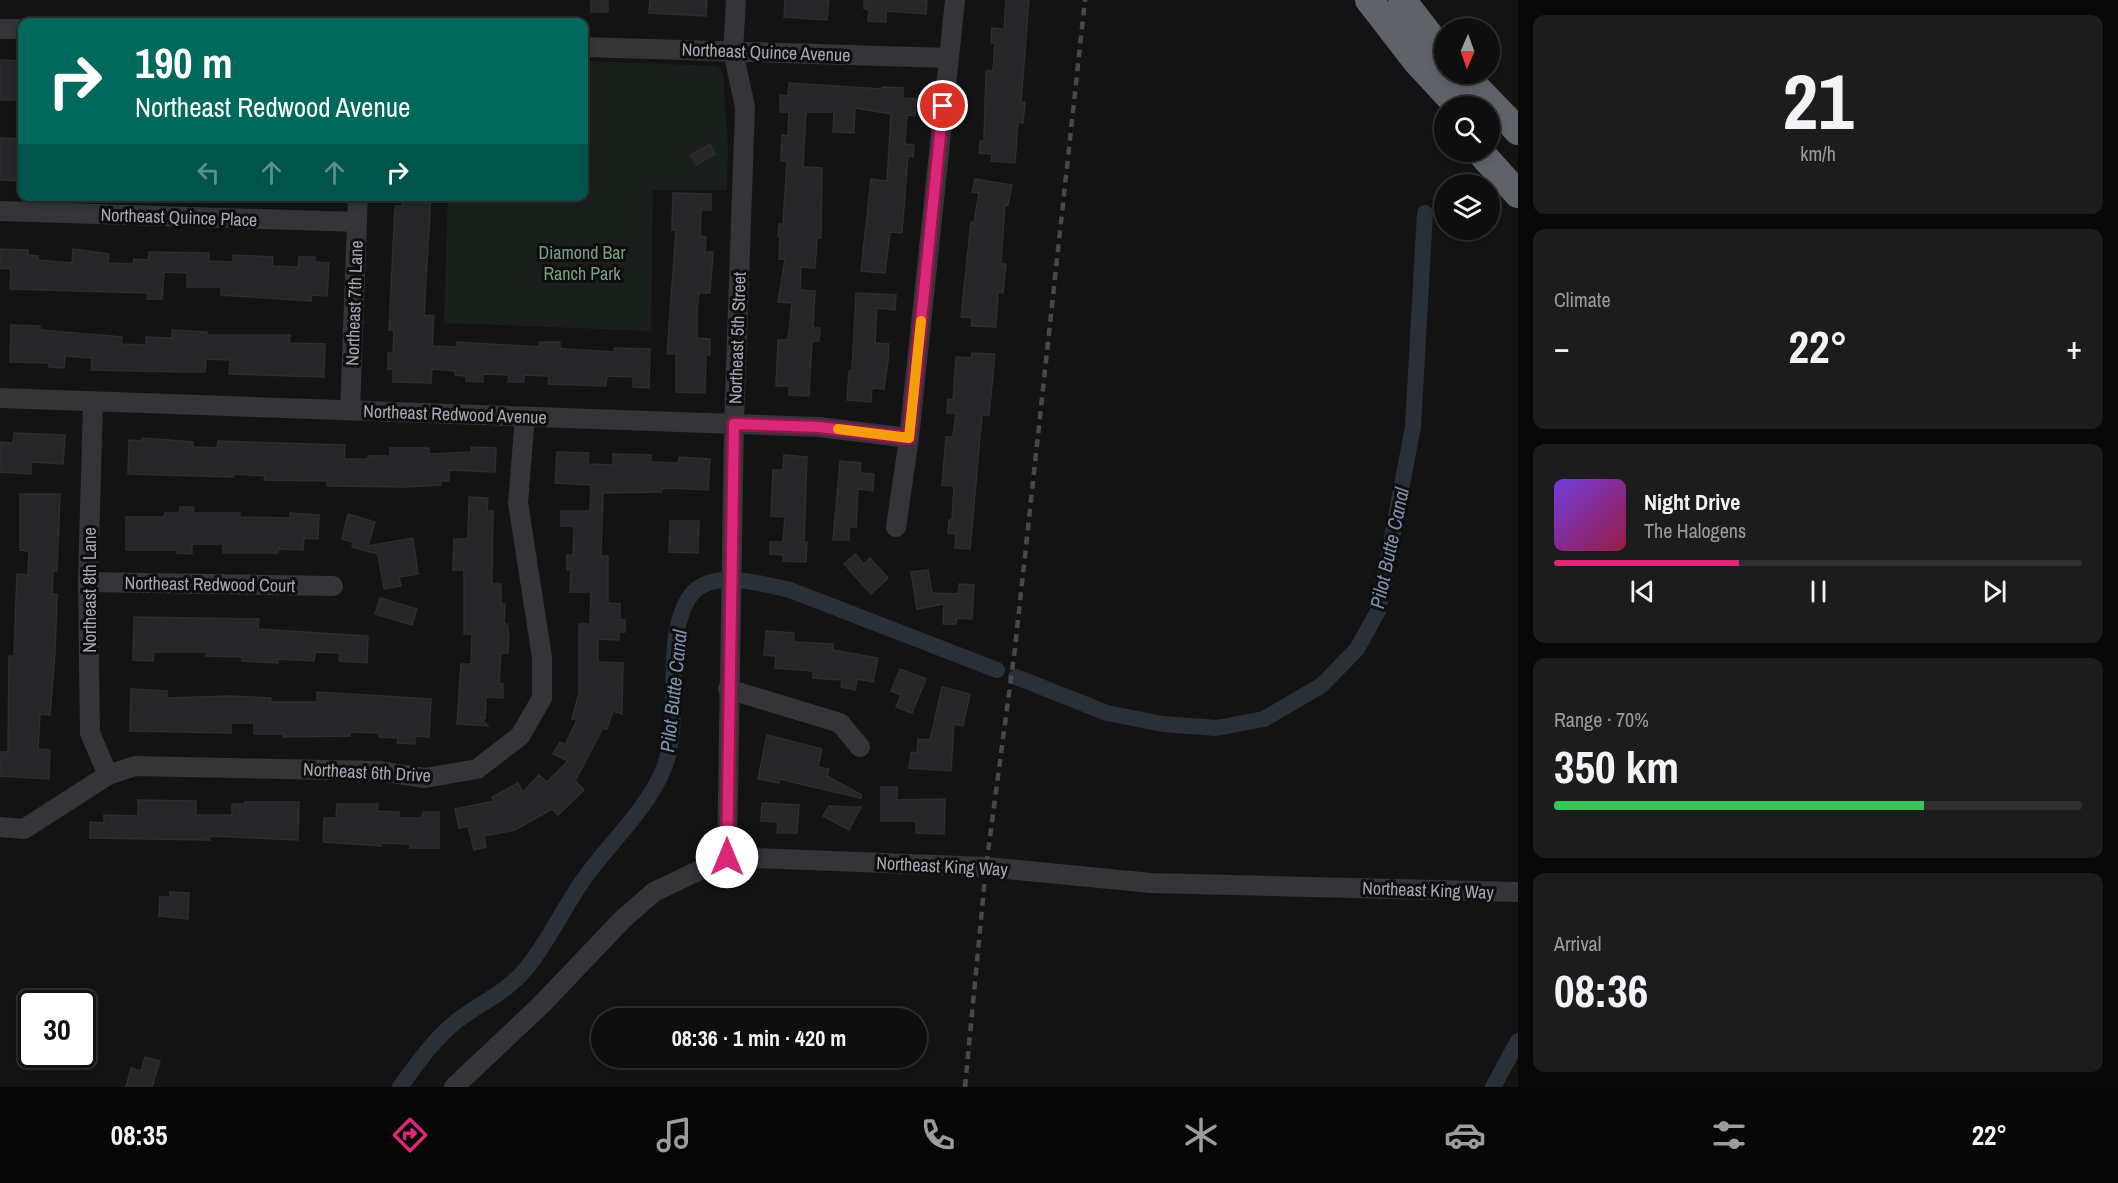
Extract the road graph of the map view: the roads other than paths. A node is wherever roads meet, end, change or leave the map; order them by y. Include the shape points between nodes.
1 (736, 0) edge
2 (955, 0) edge
3 (1369, 0) edge
4 (1402, 0) edge
5 (0, 29) edge
6 (18, 29) edge
7 (1434, 41) edge
8 (588, 47) edge
9 (733, 51) junction
10 (948, 58) junction
11 (1417, 62) junction
12 (1472, 84) edge
13 (1440, 96) edge
14 (1449, 96) edge
15 (1518, 132) edge
16 (1500, 150) edge
17 (1489, 162) edge
18 (1518, 167) edge
19 (1518, 194) edge
20 (358, 201) edge
21 (0, 211) edge
22 (357, 222) junction
23 (0, 398) edge
24 (93, 401) junction
25 (350, 410) junction
26 (525, 416) junction
27 (734, 424) junction
28 (909, 438) junction
29 (896, 527) dead end
30 (88, 582) junction
31 (333, 586) dead end
32 (728, 689) junction
33 (860, 747) dead end
34 (108, 775) junction
35 (0, 827) edge
36 (727, 857) junction
37 (1518, 892) edge
38 (454, 1087) edge

1 - 9 street, Northeast 5th Street
2 - 10 street
3 - 11 highway
4 - 7 highway
5 - 6 street
8 - 9 street, Northeast Quince Avenue
9 - 10 street, Northeast Quince Avenue
9 - 27 street, Northeast 5th Street via 745,107
10 - 28 street
11 - 13 highway
11 - 14 highway
12 - 15 highway
16 - 18 highway
17 - 19 highway
20 - 22 street, Northeast 7th Lane
21 - 22 street, Northeast Quince Place
22 - 25 street, Northeast 7th Lane
23 - 24 street, Northeast Redwood Avenue
24 - 25 street, Northeast Redwood Avenue
24 - 30 street, Northeast 8th Lane
25 - 26 street, Northeast Redwood Avenue
26 - 27 street, Northeast Redwood Avenue
26 - 34 street, Northeast 6th Drive via 518,503 542,657 542,699 520,736 477,770 425,778 379,771 135,766
27 - 28 street, Northeast Redwood Avenue via 819,427
27 - 32 street, Northeast 5th Street
28 - 29 street
30 - 31 street, Northeast Redwood Court
30 - 34 street, Northeast 8th Lane via 90,732
32 - 33 street via 840,723
32 - 36 street, Northeast 5th Street
34 - 35 street, Northeast 6th Drive via 24,829
36 - 37 street, Northeast King Way via 987,867 1151,883
36 - 38 street, Northeast King Way via 646,899

